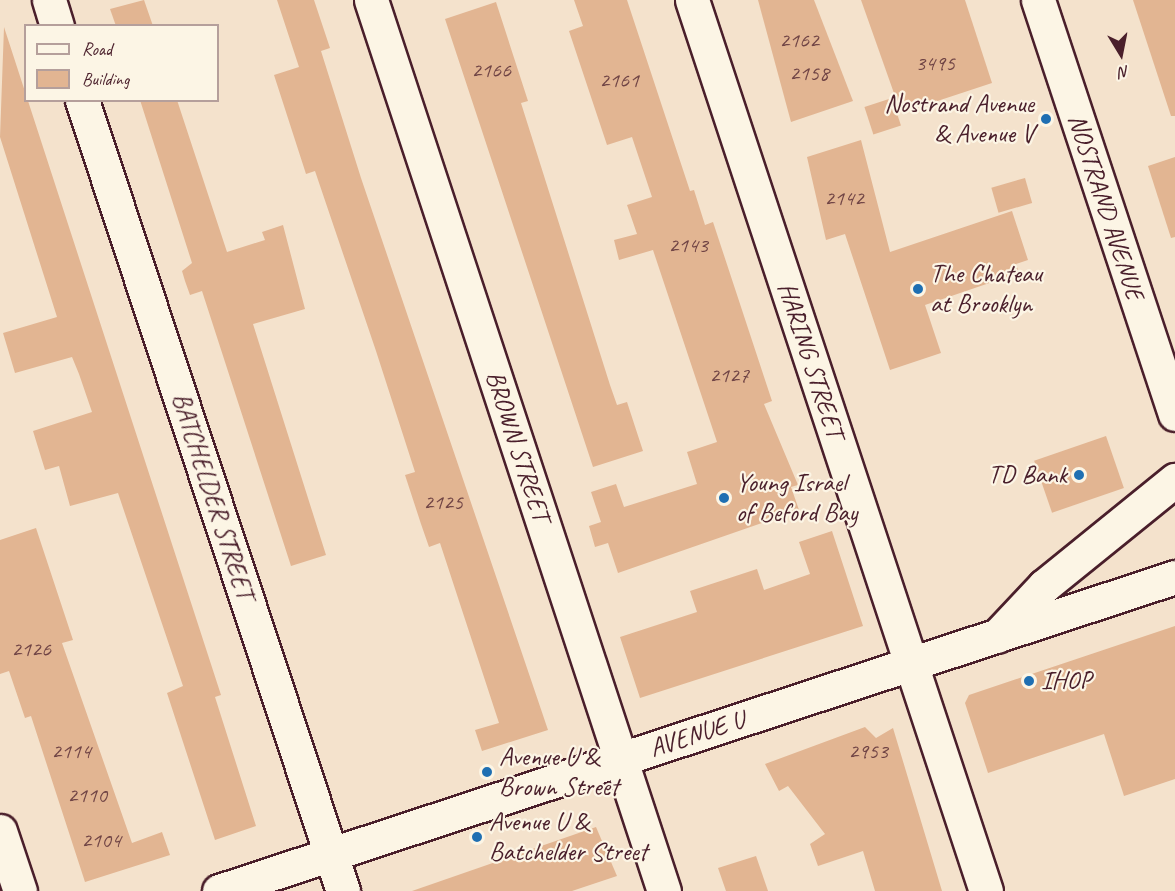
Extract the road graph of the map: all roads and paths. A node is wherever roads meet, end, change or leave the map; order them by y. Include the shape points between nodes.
1 (49, 0) edge
2 (371, 0) edge
3 (692, 0) edge
4 (1038, 0) edge
5 (56, 24) edge
6 (83, 102) edge
7 (1175, 414) edge
8 (1175, 480) edge
9 (1175, 577) edge
10 (997, 636) junction
11 (911, 664) junction
12 (621, 759) junction
13 (0, 831) edge
14 (330, 855) junction
15 (20, 891) edge
16 (219, 891) edge
17 (343, 891) edge
18 (664, 891) edge
19 (986, 891) edge

1 - 5 street
2 - 12 street, BROWN STREET
3 - 11 street, HARING STREET
4 - 7 street, NOSTRAND AVENUE
6 - 14 street, BATCHELDER STREET
8 - 10 street via 1044,586
9 - 10 street, AVENUE U
10 - 11 street, AVENUE U
11 - 12 street, AVENUE U
11 - 19 street, HARING STREET
12 - 14 street, AVENUE U
12 - 18 street, BROWN STREET
13 - 15 street
14 - 16 street, AVENUE U
14 - 17 street, BATCHELDER STREET

